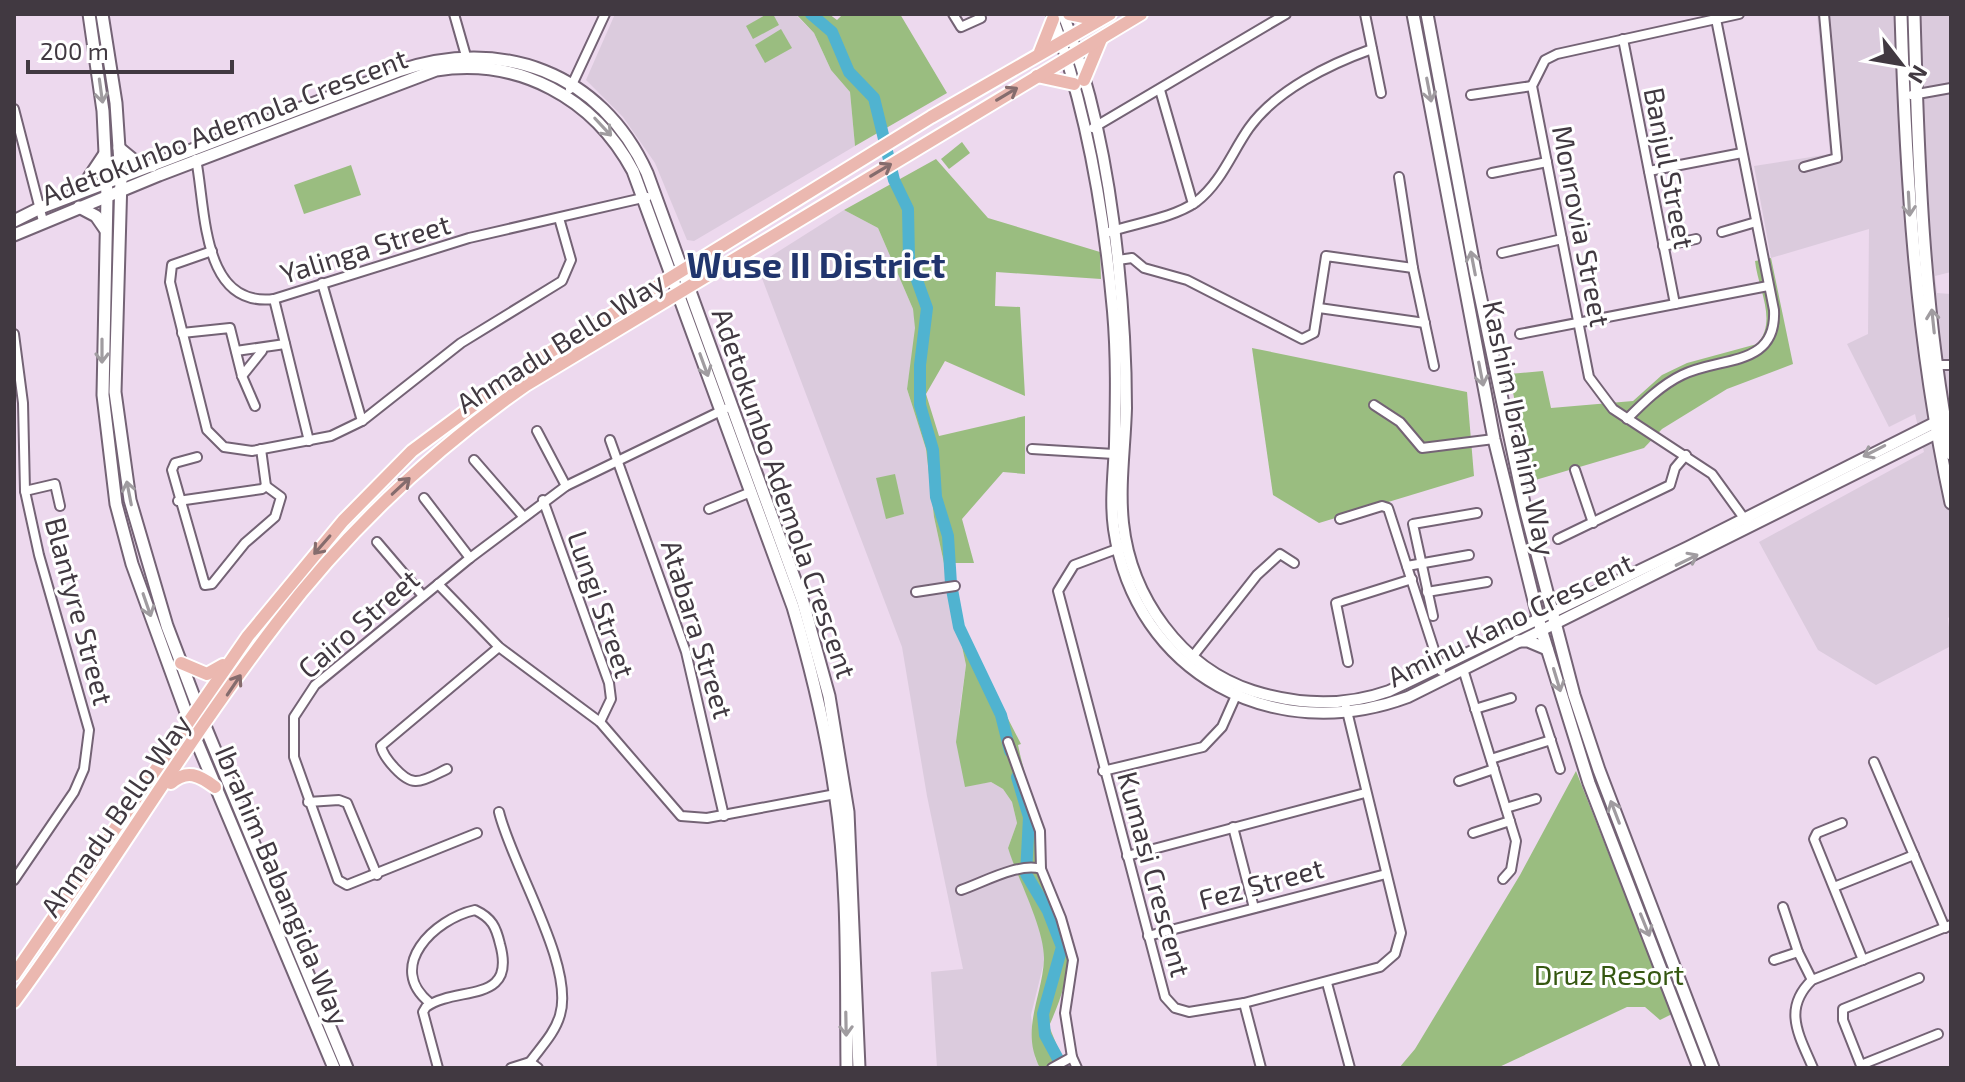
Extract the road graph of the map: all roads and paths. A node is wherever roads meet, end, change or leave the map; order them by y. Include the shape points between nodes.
1 (89, 14) edge
2 (102, 14) edge
3 (454, 14) edge
4 (605, 14) edge
5 (953, 14) edge
6 (1141, 14) edge
7 (1286, 14) edge
8 (1365, 14) edge
9 (1413, 14) edge
10 (1427, 14) edge
11 (1739, 14) edge
12 (1824, 14) edge
13 (1901, 14) edge
14 (1914, 14) edge
15 (1059, 15) edge
16 (1105, 17) edge
17 (981, 18) dead end
18 (1716, 19) junction
19 (1103, 37) junction
20 (1067, 39) junction
21 (1623, 39) junction
22 (1372, 49) junction
23 (1072, 55) junction
24 (1038, 56) junction
25 (467, 61) junction
26 (1037, 76) junction
27 (1079, 82) junction
28 (1532, 86) junction
29 (1951, 88) edge
30 (569, 90) junction
31 (1160, 90) junction
32 (1381, 93) dead end
33 (1471, 95) dead end
34 (1916, 95) junction
35 (1903, 97) junction
36 (14, 109) edge
37 (1090, 129) junction
38 (17, 134) edge
39 (119, 148) junction
40 (106, 151) junction
41 (1742, 153) junction
42 (195, 156) junction
43 (1547, 162) junction
44 (152, 166) junction
45 (1804, 167) dead end
46 (1649, 171) junction
47 (1492, 173) dead end
48 (1399, 177) dead end
49 (121, 178) junction
50 (145, 181) junction
51 (107, 182) junction
52 (121, 191) junction
53 (78, 194) junction
54 (107, 196) junction
55 (649, 196) junction
56 (1193, 204) junction
57 (79, 207) junction
58 (40, 208) junction
59 (120, 213) junction
60 (559, 218) junction
61 (14, 221) edge
62 (43, 221) junction
63 (1756, 222) junction
64 (106, 232) junction
65 (1109, 232) junction
66 (1722, 232) dead end
67 (14, 235) edge
68 (1562, 239) junction
69 (1696, 239) dead end
70 (1663, 246) junction
71 (212, 251) junction
72 (1502, 253) dead end
73 (1118, 260) junction
74 (1413, 268) junction
75 (683, 270) junction
76 (671, 277) junction
77 (322, 283) junction
78 (1768, 286) junction
79 (690, 288) junction
80 (678, 295) junction
81 (274, 299) junction
82 (1675, 304) junction
83 (1319, 308) junction
84 (1425, 323) junction
85 (1578, 323) junction
86 (182, 333) junction
87 (14, 334) edge
88 (1520, 334) dead end
89 (285, 344) junction
90 (262, 350) junction
91 (236, 351) junction
92 (1925, 365) junction
93 (1938, 365) junction
94 (1951, 365) edge
95 (1434, 366) dead end
96 (242, 376) junction
97 (1374, 405) dead end
98 (255, 406) dead end
99 (733, 406) junction
100 (721, 410) junction
101 (1627, 419) junction
102 (362, 421) junction
103 (1940, 425) junction
104 (537, 431) dead end
105 (1494, 439) junction
106 (610, 440) dead end
107 (309, 441) junction
108 (19, 444) edge
109 (261, 449) junction
110 (1032, 449) dead end
111 (1114, 454) junction
112 (1951, 454) edge
113 (1686, 455) junction
114 (197, 457) dead end
115 (619, 458) junction
116 (474, 460) dead end
117 (1575, 470) dead end
118 (266, 486) junction
119 (566, 486) junction
120 (25, 491) junction
121 (751, 492) junction
122 (424, 498) dead end
123 (543, 500) junction
124 (178, 501) junction
125 (1951, 503) edge
126 (60, 506) dead end
127 (709, 509) dead end
128 (1477, 513) dead end
129 (522, 515) junction
130 (1744, 518) junction
131 (1340, 519) dead end
132 (1593, 523) junction
133 (1751, 529) junction
134 (1558, 539) dead end
135 (377, 542) dead end
136 (1122, 548) junction
137 (1469, 555) dead end
138 (470, 558) junction
139 (1294, 563) dead end
140 (1421, 563) junction
141 (1407, 566) junction
142 (1412, 579) junction
143 (1487, 582) dead end
144 (438, 584) junction
145 (955, 586) dead end
146 (916, 592) dead end
147 (1427, 592) junction
148 (423, 596) junction
149 (1433, 616) dead end
150 (1555, 618) junction
151 (1536, 620) junction
152 (1518, 641) junction
153 (499, 647) junction
154 (1547, 649) junction
155 (1193, 656) junction
156 (232, 658) junction
157 (1348, 662) dead end
158 (181, 663) junction
159 (1439, 665) junction
160 (1463, 669) junction
161 (1444, 679) junction
162 (1238, 691) junction
163 (1511, 698) dead end
164 (198, 706) junction
165 (1346, 708) junction
166 (1475, 709) junction
167 (1541, 710) dead end
168 (189, 718) junction
169 (600, 722) junction
170 (205, 726) junction
171 (196, 740) junction
172 (1551, 740) junction
173 (1008, 742) dead end
174 (1491, 759) junction
175 (1874, 762) dead end
176 (447, 769) dead end
177 (1494, 769) junction
178 (1560, 769) dead end
179 (1103, 771) junction
180 (1459, 781) dead end
181 (215, 787) junction
182 (841, 793) junction
183 (1365, 793) junction
184 (157, 796) junction
185 (1536, 799) dead end
186 (308, 802) junction
187 (1506, 808) junction
188 (499, 812) dead end
189 (724, 816) junction
190 (1510, 821) junction
191 (1842, 823) dead end
192 (1233, 827) junction
193 (477, 833) dead end
194 (1473, 833) dead end
195 (1914, 855) junction
196 (1127, 856) junction
197 (1037, 868) junction
198 (1386, 874) junction
199 (377, 875) junction
200 (1503, 879) dead end
201 (14, 880) edge
202 (1834, 887) junction
203 (961, 890) dead end
204 (1783, 907) dead end
205 (1254, 908) junction
206 (1948, 927) edge
207 (1148, 936) junction
208 (1798, 952) junction
209 (1774, 960) dead end
210 (1863, 960) junction
211 (14, 975) edge
212 (1919, 978) dead end
213 (1812, 980) junction
214 (1327, 983) junction
215 (14, 1002) edge
216 (430, 1003) junction
217 (1244, 1003) junction
218 (1938, 1034) dead end
219 (1072, 1057) junction
220 (534, 1065) edge
221 (1862, 1067) edge
222 (334, 1068) edge
223 (347, 1068) edge
224 (436, 1068) edge
225 (511, 1068) edge
226 (847, 1068) edge
227 (859, 1068) edge
228 (1052, 1068) edge
229 (1077, 1068) edge
230 (1261, 1068) edge
231 (1350, 1068) edge
232 (1699, 1068) edge
233 (1713, 1068) edge
234 (1813, 1068) edge

1 -> 40 main road, Ibrahim Babangida Way
2 - 39 main road, Ibrahim Babangida Way
3 - 25 street
4 - 30 street
5 - 17 street via 961,27
6 - 19 main road, Ahmadu Bello Way
7 - 31 street
8 - 22 street
9 -> 105 main road, Kashim Ibrahim Way
150 -> 10 main road, Kashim Ibrahim Way via 1525,508
11 - 18 street
12 - 45 street via 1837,158
13 - 35 main road
14 - 34 main road
15 - 16 main road
15 - 20 street, Aminu Kano Crescent
15 - 24 main road
16 - 20 main road, Ahmadu Bello Way
18 - 21 street
18 - 41 street
19 - 23 main road, Ahmadu Bello Way
19 - 27 main road
20 - 23 street, Aminu Kano Crescent
20 - 24 main road, Ahmadu Bello Way
21 - 28 street via 1545,60
21 - 46 street, Banjul Street
22 - 32 street
22 - 56 street via 1313,77 1269,107
23 - 26 main road, Ahmadu Bello Way
23 - 27 street, Aminu Kano Crescent
24 - 75 main road, Ahmadu Bello Way
25 - 30 main road, Adetokunbo Ademola Crescent
25 - 42 main road, Adetokunbo Ademola Crescent
26 - 27 main road
79 -> 26 main road, Ahmadu Bello Way
27 - 37 street, Aminu Kano Crescent
28 - 33 street
28 - 43 street, Monrovia Street
29 - 34 street
30 - 55 main road, Adetokunbo Ademola Crescent via 612,137
31 - 37 street
31 - 56 street
34 - 35 street
93 -> 34 main road
35 -> 92 main road via 1911,247
36 - 38 street
37 - 65 street, Aminu Kano Crescent
38 - 58 street
39 - 44 main road via 136,162
39 - 49 main road, Ibrahim Babangida Way
40 - 51 main road, Ibrahim Babangida Way
40 - 53 main road
41 - 46 street
41 - 63 street
42 - 44 main road, Adetokunbo Ademola Crescent
42 - 50 main road, Adetokunbo Ademola Crescent
42 - 71 street, Yalinga Street
43 - 47 street
43 - 68 street, Monrovia Street
44 - 49 main road, Adetokunbo Ademola Crescent
46 - 70 street, Banjul Street
48 - 74 street
49 - 51 main road, Adetokunbo Ademola Crescent
49 - 52 main road, Ibrahim Babangida Way
50 - 52 main road, Adetokunbo Ademola Crescent
50 - 59 main road
51 - 53 main road, Adetokunbo Ademola Crescent
51 - 54 main road, Ibrahim Babangida Way
52 - 54 main road, Adetokunbo Ademola Crescent
52 - 59 main road, Ibrahim Babangida Way
53 - 58 main road, Adetokunbo Ademola Crescent
54 - 57 main road, Adetokunbo Ademola Crescent
54 - 64 main road, Ibrahim Babangida Way
55 - 60 street, Yalinga Street
55 - 75 main road, Adetokunbo Ademola Crescent
55 - 76 main road, Adetokunbo Ademola Crescent
56 - 65 street
57 - 62 main road, Adetokunbo Ademola Crescent
57 - 64 main road via 96,216
58 - 61 main road, Adetokunbo Ademola Crescent
58 - 62 street
158 -> 59 main road, Ibrahim Babangida Way via 144,556 119,437 115,347
60 - 77 street, Yalinga Street via 469,238
60 - 102 street via 571,260 562,281 461,343
62 - 67 main road, Adetokunbo Ademola Crescent
63 - 66 street
63 - 78 street
64 -> 168 main road, Ibrahim Babangida Way via 103,395 116,504 132,564
65 - 73 street, Aminu Kano Crescent
65 - 111 street, Aminu Kano Crescent via 1117,374
68 - 72 street
68 - 85 street, Monrovia Street
69 - 70 street
70 - 82 street, Banjul Street
71 - 81 street, Yalinga Street via 229,288 258,301
71 - 86 street via 172,265 170,282
73 - 83 street via 1132,258 1144,268 1187,280 1302,339 1314,333
73 - 136 street, Aminu Kano Crescent via 1125,374
74 - 83 street via 1326,256
74 - 84 street
75 - 76 main road, Ahmadu Bello Way
75 - 79 main road, Adetokunbo Ademola Crescent
76 - 80 main road, Adetokunbo Ademola Crescent
76 -> 156 main road, Ahmadu Bello Way via 521,370 412,451 303,567
77 - 81 street, Yalinga Street
77 - 102 street
78 - 82 street
78 - 101 street via 1775,324 1767,344 1679,376
79 - 80 main road, Ahmadu Bello Way
79 - 99 main road, Adetokunbo Ademola Crescent
80 -> 100 main road, Adetokunbo Ademola Crescent
170 -> 80 main road, Ahmadu Bello Way via 286,612 349,538 414,474 526,385
81 - 89 street
82 - 85 street
83 - 84 street
84 - 95 street
85 - 88 street
85 - 101 street, Monrovia Street via 1589,377 1605,401
86 - 91 street via 227,326
86 - 109 street via 202,417 214,440 236,451
87 - 108 street, Blantyre Street
89 - 90 street
89 - 107 street
90 - 91 street
90 - 96 street
91 - 96 street
92 - 93 street
92 - 103 main road
93 - 94 street
93 - 103 main road
96 - 98 street
97 - 105 street via 1400,422 1422,448
99 - 100 street, Cairo Street
99 - 182 main road, Adetokunbo Ademola Crescent via 807,617 829,696
100 - 115 street, Cairo Street
100 - 121 main road, Adetokunbo Ademola Crescent
101 - 113 street, Monrovia Street
102 - 107 street
103 - 112 main road
103 - 125 main road
103 -> 130 street, Aminu Kano Crescent
103 - 133 street, Aminu Kano Crescent
104 - 119 street
105 - 151 main road, Kashim Ibrahim Way
106 - 115 street, Atabara Street
107 - 109 street
108 - 120 street, Blantyre Street
109 - 118 street
110 - 111 street
111 - 136 street, Aminu Kano Crescent via 1112,503
113 - 130 street, Monrovia Street via 1716,479
113 - 132 street via 1670,485
114 - 124 street via 173,466
115 - 119 street, Cairo Street
115 - 189 street, Atabara Street via 686,652
116 - 129 street
117 - 132 street
118 - 124 street
118 - 124 street via 279,492 280,507 208,586
119 - 123 street, Cairo Street
120 - 126 street via 55,484
120 - 201 street, Blantyre Street via 87,714 88,750 74,792
121 - 127 street
121 - 182 main road, Adetokunbo Ademola Crescent via 808,658
122 - 138 street
123 - 129 street, Cairo Street
123 - 169 street, Lungi Street via 609,683 611,699
128 - 140 street via 1413,524
129 - 138 street, Cairo Street
130 - 133 street, Monrovia Street
130 - 150 street, Aminu Kano Crescent
131 - 141 street via 1388,508
132 - 134 street
150 -> 133 street, Aminu Kano Crescent
135 - 148 street
136 - 155 street, Aminu Kano Crescent via 1151,607
136 - 162 street, Aminu Kano Crescent via 1133,595 1155,631 1186,664
136 - 179 street, Kumasi Crescent via 1074,565 1058,591
137 - 140 street
138 - 144 street, Cairo Street
139 - 155 street via 1280,554 1257,575
140 - 141 street
140 - 147 street
141 - 142 street
142 - 157 street via 1336,603
142 - 159 street
143 - 147 street
144 - 148 street, Cairo Street
144 - 153 street
145 - 146 street
147 - 149 street
148 - 186 street, Cairo Street via 302,701 292,736
150 - 151 street, Aminu Kano Crescent
233 -> 150 main road, Kashim Ibrahim Way via 1599,770
151 - 152 street, Aminu Kano Crescent
151 - 154 main road, Kashim Ibrahim Way
151 - 159 street, Aminu Kano Crescent
152 - 154 main road
152 - 160 street, Aminu Kano Crescent
153 - 169 street
153 - 176 street via 381,746 383,755 408,779 420,781
154 -> 232 main road, Kashim Ibrahim Way via 1589,783
155 - 162 street, Aminu Kano Crescent
156 - 158 main road via 207,674
156 - 164 main road, Ahmadu Bello Way
158 - 164 main road, Ibrahim Babangida Way
159 - 161 street
159 - 165 street, Aminu Kano Crescent
160 - 161 street, Aminu Kano Crescent
160 - 166 street
161 - 165 street, Aminu Kano Crescent via 1394,702
162 - 165 street, Aminu Kano Crescent via 1283,710
162 - 179 street via 1222,727 1203,747
163 - 166 street
164 - 168 main road, Ahmadu Bello Way
164 - 170 main road, Ibrahim Babangida Way
165 - 183 street, Kumasi Crescent
166 - 174 street
167 - 172 street
168 - 171 main road, Ibrahim Babangida Way
168 - 211 main road, Ahmadu Bello Way
169 - 189 street via 681,816
170 - 171 main road, Ahmadu Bello Way
170 - 223 main road, Ibrahim Babangida Way
171 - 181 main road, Ibrahim Babangida Way
171 - 184 main road, Ahmadu Bello Way
172 - 174 street
172 - 178 street
173 - 197 street via 1040,831
174 - 177 street
175 - 195 street
177 - 180 street
177 - 187 street
179 - 196 street, Kumasi Crescent
181 - 184 main road via 187,774
181 - 222 main road, Ibrahim Babangida Way
182 - 189 street
182 -> 226 main road, Adetokunbo Ademola Crescent
182 - 227 main road, Adetokunbo Ademola Crescent via 854,906
183 - 192 street
183 - 198 street, Kumasi Crescent
184 - 215 main road, Ahmadu Bello Way
185 - 187 street
186 - 199 street via 347,803
186 - 199 street, Cairo Street via 338,880 347,885
187 - 190 street
188 - 220 street via 563,989 560,1017
190 - 194 street
190 - 200 street via 1515,854
191 - 202 street via 1814,839
192 - 196 street
192 - 205 street
193 - 199 street, Cairo Street
195 - 202 street
195 - 206 street
196 - 207 street, Kumasi Crescent
197 - 203 street
197 - 219 street via 1061,918 1073,960 1065,1013
198 - 205 street, Fez Street
198 - 214 street, Kumasi Crescent via 1401,933 1395,954 1380,967
202 - 210 street
204 - 208 street
205 - 207 street, Fez Street
206 - 210 street
207 - 217 street, Kumasi Crescent via 1165,997 1175,1008 1189,1012
208 - 209 street
208 - 213 street
210 - 213 street
212 - 221 street via 1843,1009
213 - 234 street via 1795,1001 1794,1014
214 - 217 street, Kumasi Crescent
214 - 231 street
216 - 216 street via 411,979 416,954 445,921 475,910 487,915 495,924 504,963 498,982
216 - 224 street via 423,1012
217 - 230 street
218 - 221 street
219 - 228 street
219 - 229 street
220 - 225 street

